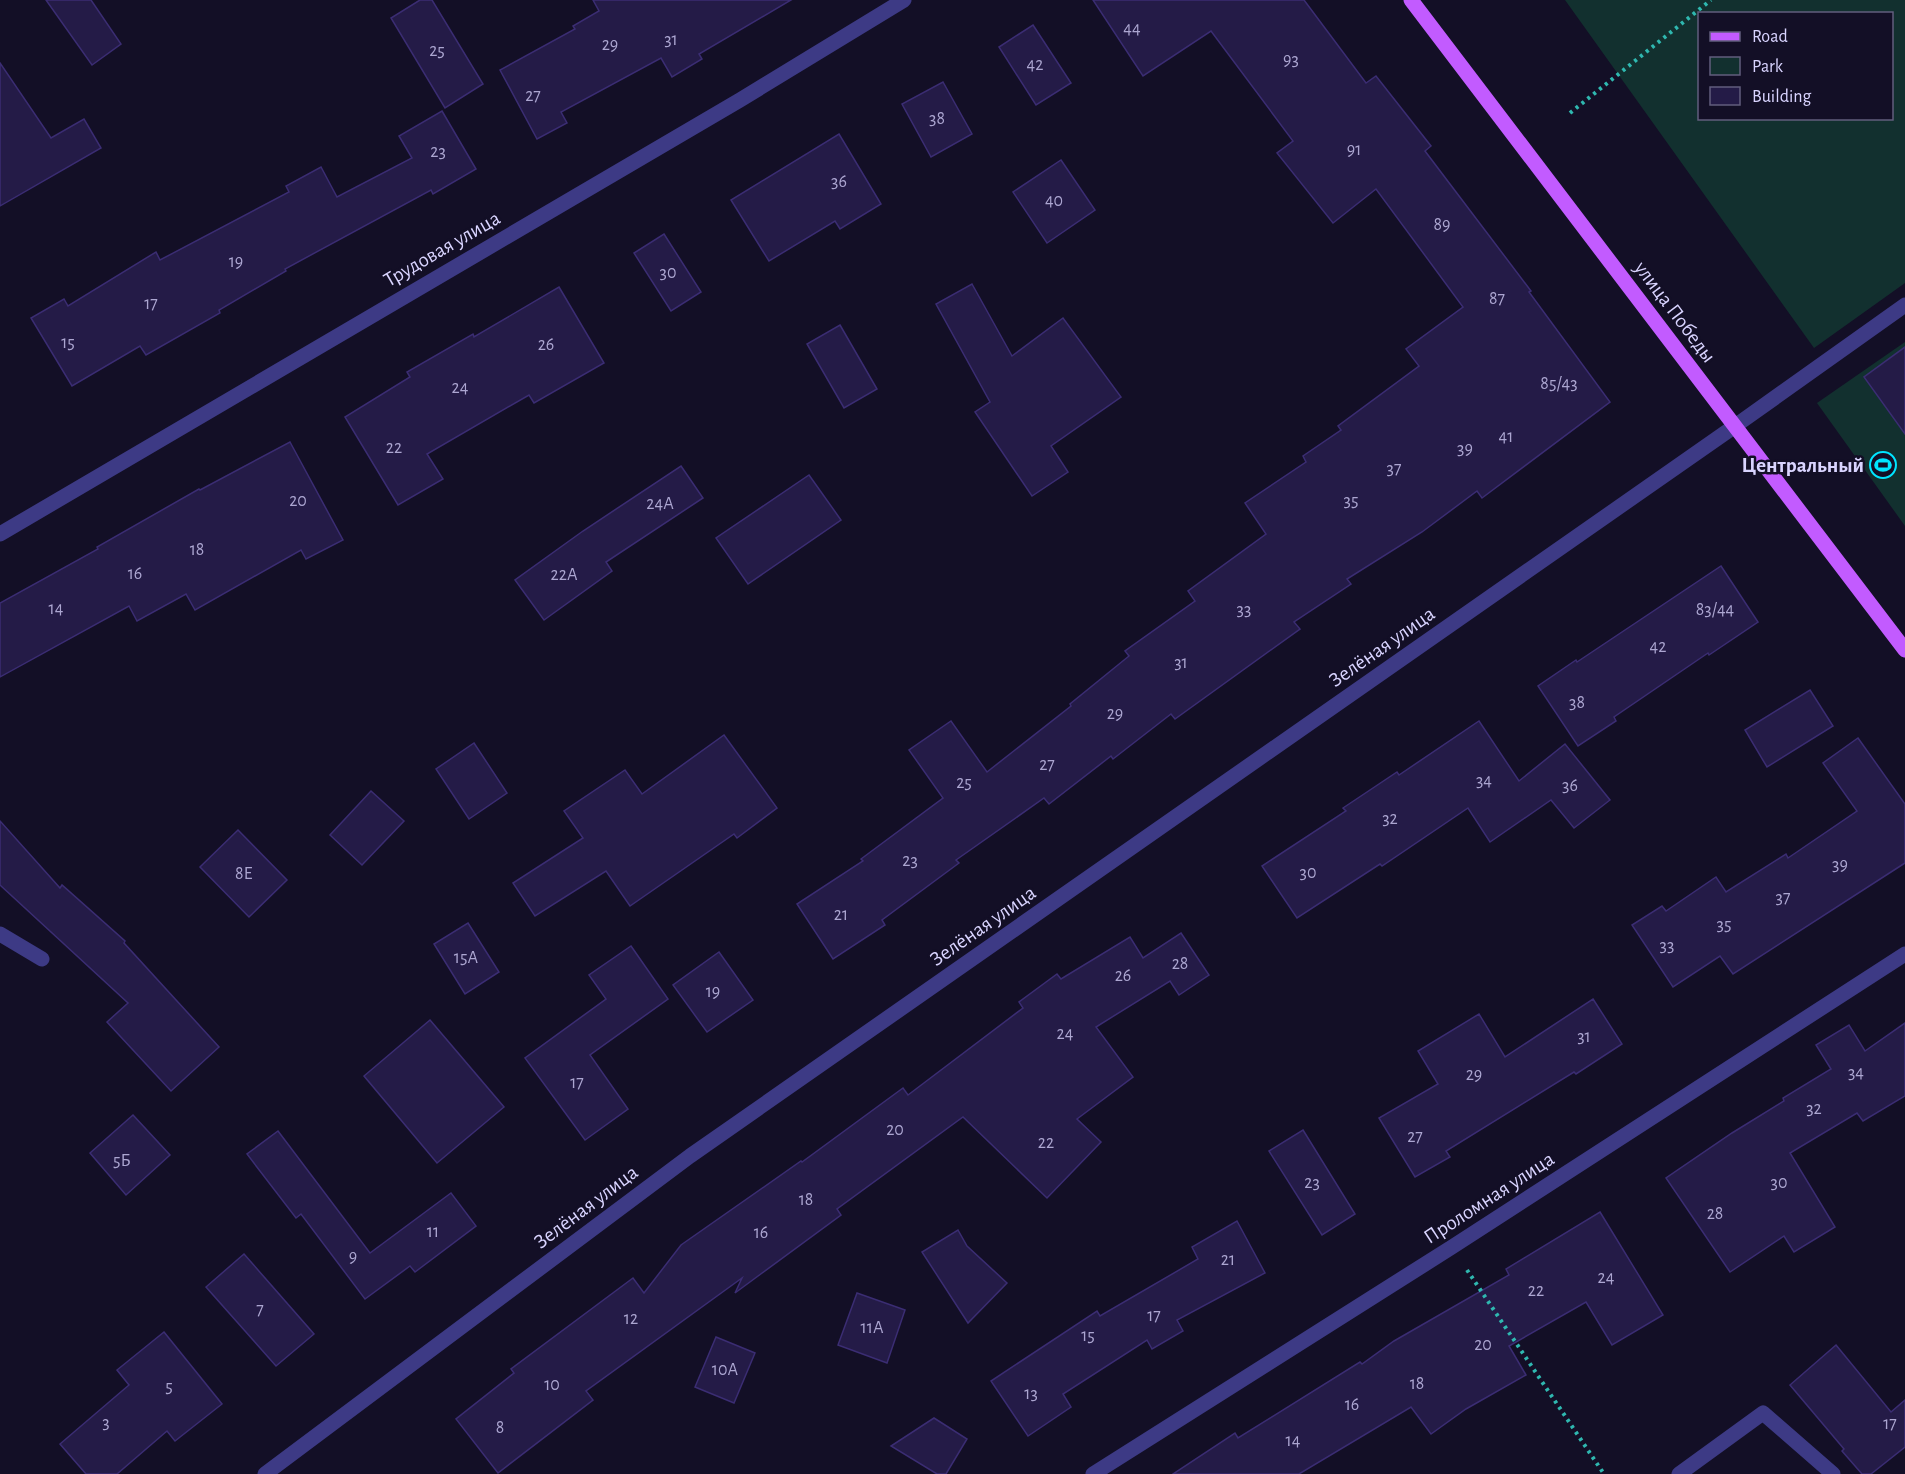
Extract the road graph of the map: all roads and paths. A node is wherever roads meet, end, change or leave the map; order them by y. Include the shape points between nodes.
1 (904, 0) edge
2 (1411, 0) edge
3 (1712, 0) edge
4 (1570, 113) dead end
5 (1905, 305) edge
6 (1735, 426) junction
7 (0, 534) edge
8 (1905, 650) edge
9 (0, 934) edge
10 (1905, 954) edge
11 (42, 959) dead end
12 (1452, 1247) junction
13 (265, 1474) edge
14 (1093, 1474) edge
15 (1604, 1474) edge
16 (1679, 1474) edge
17 (1833, 1474) edge

1 - 7 street, Трудовая улица
2 - 6 main road, улица Победы
3 - 4 path
5 - 6 street, Зелёная улица
6 - 8 main road, улица Победы
6 - 13 street, Зелёная улица via 690,1156
9 - 11 street
10 - 12 street, Проломная улица
12 - 14 street, Проломная улица
12 - 15 path
16 - 17 street via 1763,1413

